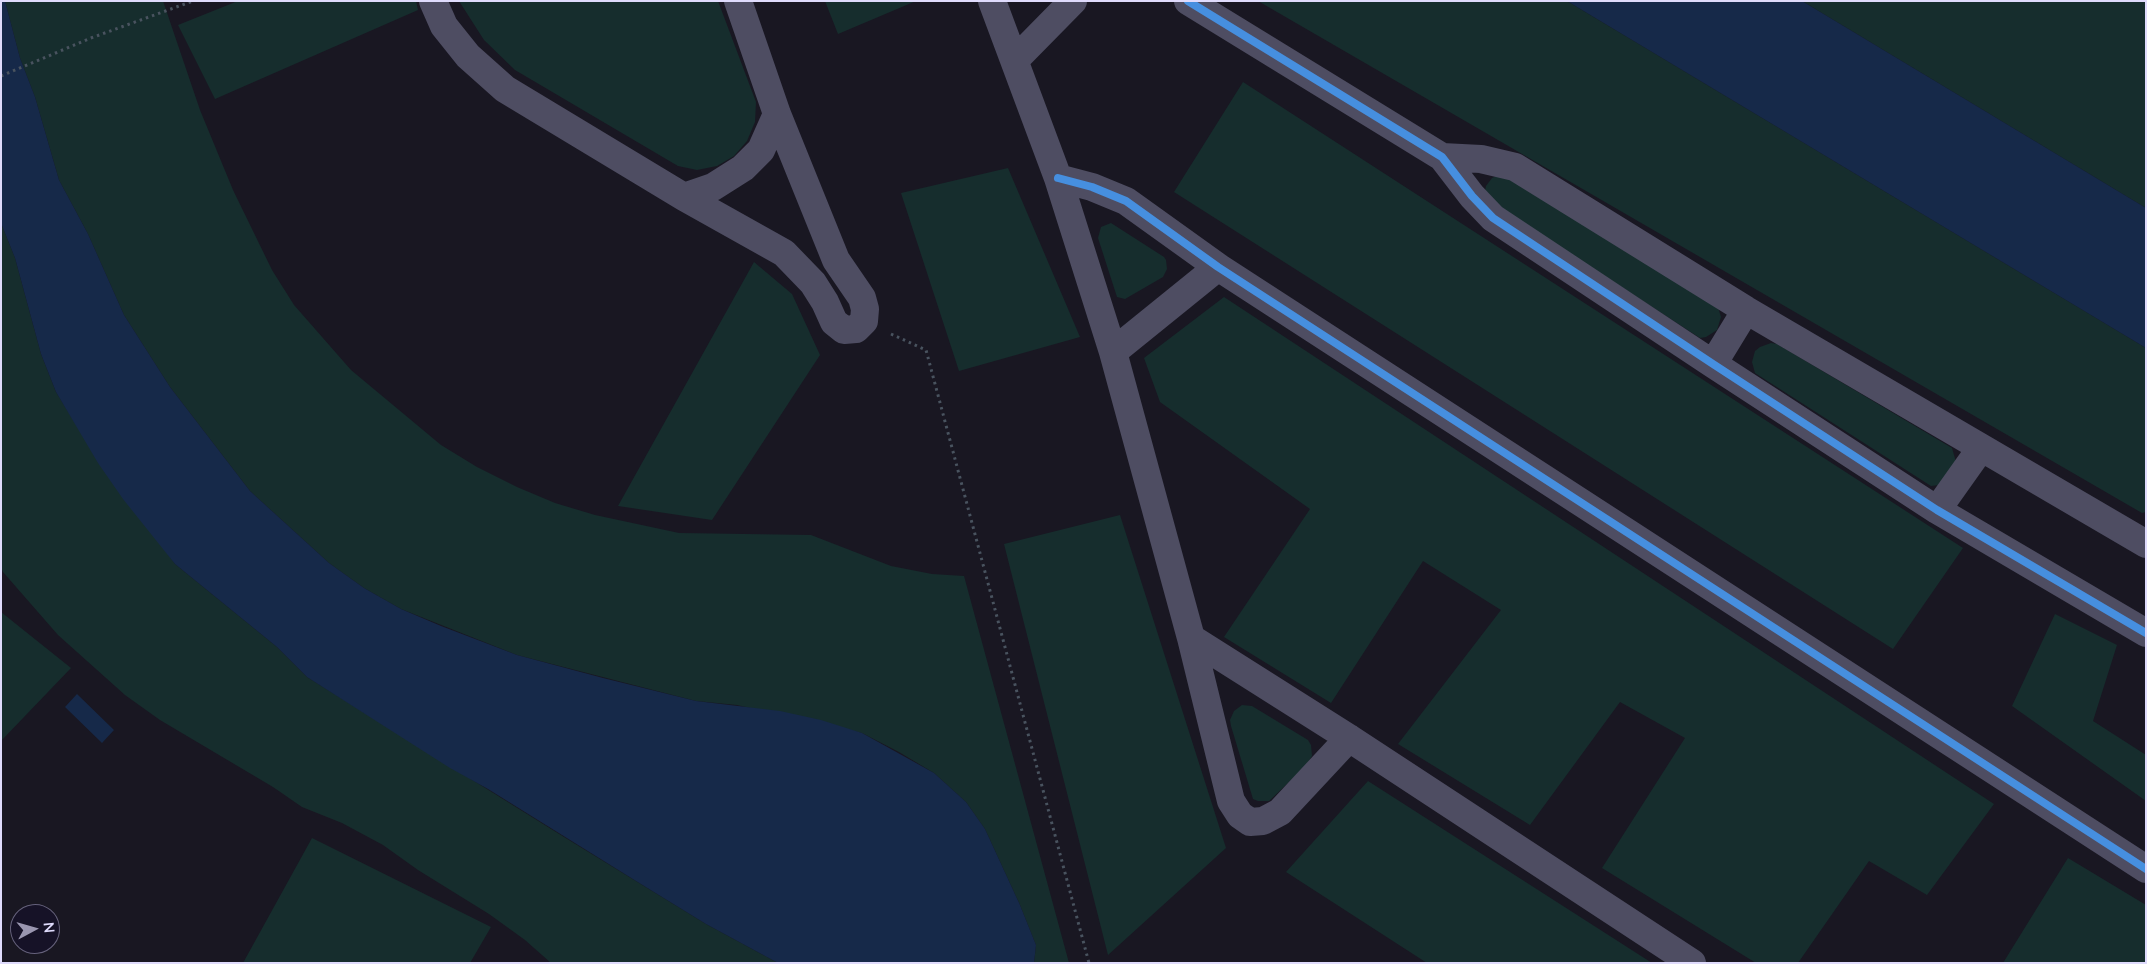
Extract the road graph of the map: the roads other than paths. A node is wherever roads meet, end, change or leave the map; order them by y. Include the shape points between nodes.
1 (433, 1) edge
2 (738, 1) edge
3 (992, 1) edge
4 (1073, 1) edge
5 (1188, 1) edge
6 (1015, 60) junction
7 (777, 114) junction
8 (1442, 157) junction
9 (1058, 178) junction
10 (684, 197) junction
11 (1218, 267) junction
12 (1746, 310) junction
13 (1113, 352) junction
14 (1713, 364) junction
15 (1981, 448) junction
16 (1938, 510) junction
17 (2146, 544) edge
18 (2146, 633) edge
19 (1191, 638) junction
20 (1349, 738) junction
21 (2146, 869) edge
22 (1692, 963) edge

1 - 10 street via 444,26 468,56 505,88
2 - 7 street
3 - 6 street
4 - 6 street
5 - 8 street
6 - 9 street
7 - 10 street via 760,150 743,168 713,187
7 - 10 street via 836,260 862,298 864,321 856,329 844,330 834,322 813,283 784,253
8 - 12 street via 1481,159 1515,167
8 - 14 street via 1493,218
9 - 11 street via 1126,201
9 - 13 street
11 - 13 street
11 - 21 street
12 - 14 street
12 - 15 street
13 - 19 street
14 - 16 street
15 - 16 street
15 - 17 street
16 - 18 street
19 - 20 street
19 - 20 street via 1231,801 1240,815 1250,822 1263,821 1280,812
20 - 22 street

